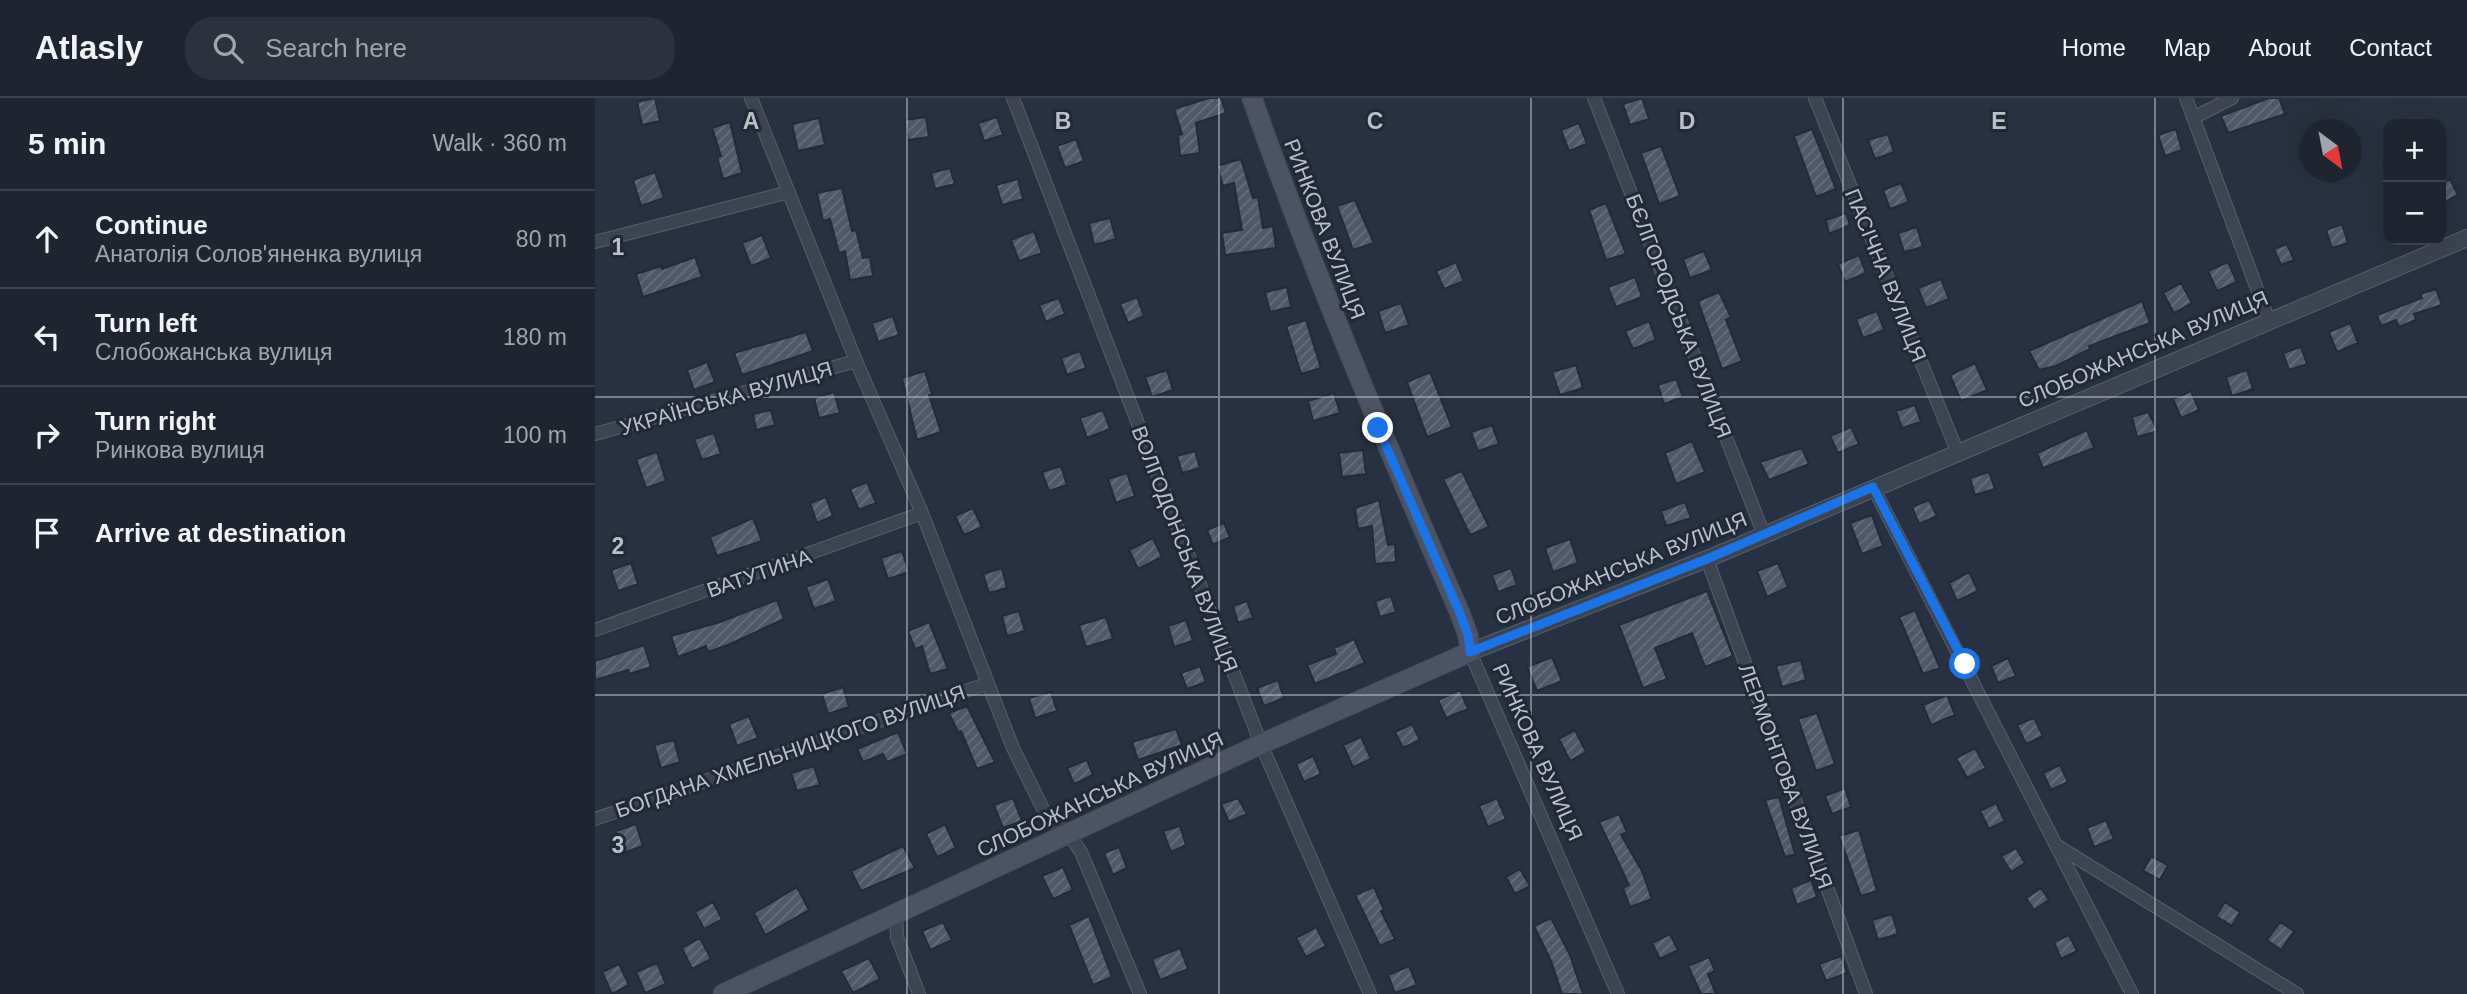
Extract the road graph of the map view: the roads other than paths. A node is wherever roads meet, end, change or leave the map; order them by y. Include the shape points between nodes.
1 (751, 98) edge
2 (1013, 98) edge
3 (1252, 98) edge
4 (1594, 98) edge
5 (1815, 98) edge
6 (2186, 98) edge
7 (2232, 98) edge
8 (2193, 118) junction
9 (789, 192) junction
10 (2467, 238) edge
11 (595, 242) edge
12 (2269, 321) junction
13 (856, 361) junction
14 (595, 434) edge
15 (1957, 451) junction
16 (1873, 487) junction
17 (922, 513) junction
18 (1764, 535) junction
19 (1707, 559) junction
20 (595, 630) edge
21 (1470, 652) junction
22 (986, 684) junction
23 (1261, 744) junction
24 (595, 819) edge
25 (1067, 833) junction
26 (2055, 844) junction
27 (896, 915) junction
28 (723, 994) edge
29 (919, 994) edge
30 (1140, 994) edge
31 (1370, 994) edge
32 (1618, 994) edge
33 (1866, 994) edge
34 (2132, 994) edge
35 (2297, 994) edge

1 - 9 street
2 - 23 street, ВОЛГОДОНСЬКА ВУЛИЦЯ
3 - 21 main road, РИНКОВА ВУЛИЦЯ via 1378,428 1459,611
4 - 18 street, БЄЛГОРОДСЬКА ВУЛИЦЯ
5 - 15 street, ПАСІЧНА ВУЛИЦЯ
6 - 8 street
7 - 8 street
8 - 12 street
9 - 11 street
9 - 13 street
10 - 12 street, СЛОБОЖАНСЬКА ВУЛИЦЯ
12 - 15 street, СЛОБОЖАНСЬКА ВУЛИЦЯ
13 - 14 street, УКРАЇНСЬКА ВУЛИЦЯ
13 - 17 street
15 - 16 street, СЛОБОЖАНСЬКА ВУЛИЦЯ
16 - 18 street, СЛОБОЖАНСЬКА ВУЛИЦЯ
16 - 26 street
17 - 20 street, ВАТУТИНА
17 - 22 street
18 - 19 street, СЛОБОЖАНСЬКА ВУЛИЦЯ
19 - 21 street, СЛОБОЖАНСЬКА ВУЛИЦЯ
19 - 33 street, ЛЕРМОНТОВА ВУЛИЦЯ
21 - 23 main road, СЛОБОЖАНСЬКА ВУЛИЦЯ
21 - 32 street, РИНКОВА ВУЛИЦЯ
22 - 24 street, БОГДАНА ХМЕЛЬНИЦКОГО ВУЛИЦЯ
22 - 25 street via 1046,815
23 - 25 main road, СЛОБОЖАНСЬКА ВУЛИЦЯ
23 - 31 street, ВОЛГОДОНСЬКА ВУЛИЦЯ
25 - 27 main road, СЛОБОЖАНСЬКА ВУЛИЦЯ
25 - 30 street via 1081,852
26 - 34 street
26 - 35 street
27 - 28 main road, СЛОБОЖАНСЬКА ВУЛИЦЯ
27 - 29 street via 897,937

